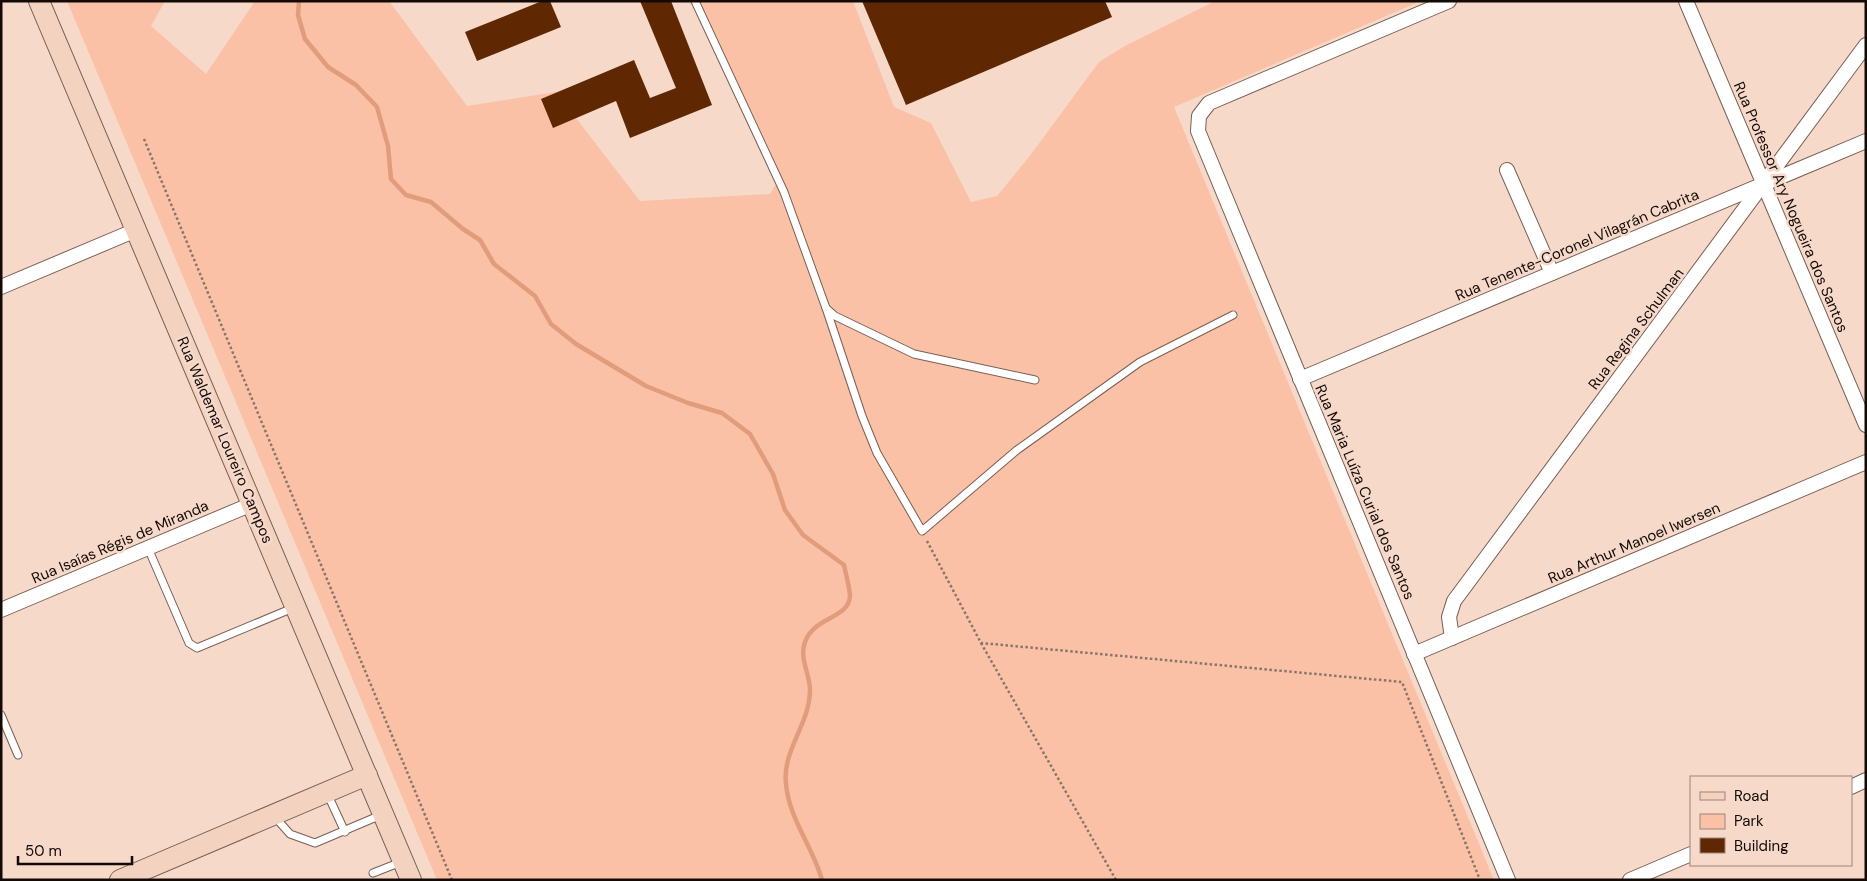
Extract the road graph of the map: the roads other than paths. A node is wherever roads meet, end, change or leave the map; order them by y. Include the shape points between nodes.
1 (39, 1) edge
2 (695, 1) edge
3 (1449, 1) edge
4 (1686, 1) edge
5 (1866, 45) edge
6 (1866, 140) edge
7 (1507, 170) dead end
8 (1764, 183) junction
9 (136, 230) junction
10 (1552, 273) junction
11 (1, 287) edge
12 (826, 308) junction
13 (1233, 315) dead end
14 (1300, 379) junction
15 (1035, 380) dead end
16 (1866, 425) edge
17 (1866, 462) edge
18 (252, 504) junction
19 (148, 548) junction
20 (296, 607) junction
21 (1, 610) edge
22 (1452, 638) junction
23 (1414, 654) junction
24 (1, 715) edge
25 (18, 755) dead end
26 (367, 775) junction
27 (1866, 780) edge
28 (1852, 787) edge
29 (326, 792) junction
30 (383, 814) junction
31 (274, 815) junction
32 (341, 833) junction
33 (341, 842) dead end
34 (1690, 854) edge
35 (403, 861) junction
36 (374, 873) dead end
37 (120, 880) edge
38 (411, 880) edge
39 (1508, 880) edge
40 (1630, 880) edge

1 - 9 main road, Rua Waldemar Loureiro Campos
2 - 12 lane via 784,192
3 - 14 street, Rua Maria Luíza Curial dos Santos via 1209,103 1199,116 1199,137
4 - 8 street, Rua Professor Ary Nogueira dos Santos
5 - 8 street, Rua Regina Schulman
6 - 8 street, Rua Tenente-Coronel Vilagrán Cabrita
7 - 10 street
8 - 10 street, Rua Tenente-Coronel Vilagrán Cabrita
8 - 16 street, Rua Professor Ary Nogueira dos Santos
8 - 22 street, Rua Regina Schulman via 1454,601 1449,618
9 - 11 street
9 - 18 main road, Rua Waldemar Loureiro Campos
10 - 14 street, Rua Tenente-Coronel Vilagrán Cabrita
12 - 13 lane via 877,453 922,530 1016,450 1140,362
12 - 15 lane via 835,316 914,354
14 - 23 street, Rua Maria Luíza Curial dos Santos
17 - 22 street, Rua Arthur Manoel Iwersen
18 - 19 street, Rua Isaías Régis de Miranda
18 - 20 main road, Rua Waldemar Loureiro Campos
19 - 20 lane via 193,647
19 - 21 street, Rua Isaías Régis de Miranda
20 - 26 main road, Rua Waldemar Loureiro Campos
22 - 23 street, Rua Arthur Manoel Iwersen
23 - 39 street, Rua Maria Luíza Curial dos Santos
24 - 25 lane
26 - 29 main road
26 - 30 main road, Rua Waldemar Loureiro Campos
27 - 28 street
29 - 31 main road
29 - 32 lane
30 - 32 lane
30 - 35 main road, Rua Waldemar Loureiro Campos
31 - 32 lane via 290,834 307,841 315,843
31 - 37 main road
32 - 33 lane
34 - 40 street
35 - 36 lane
35 - 38 main road, Rua Waldemar Loureiro Campos

